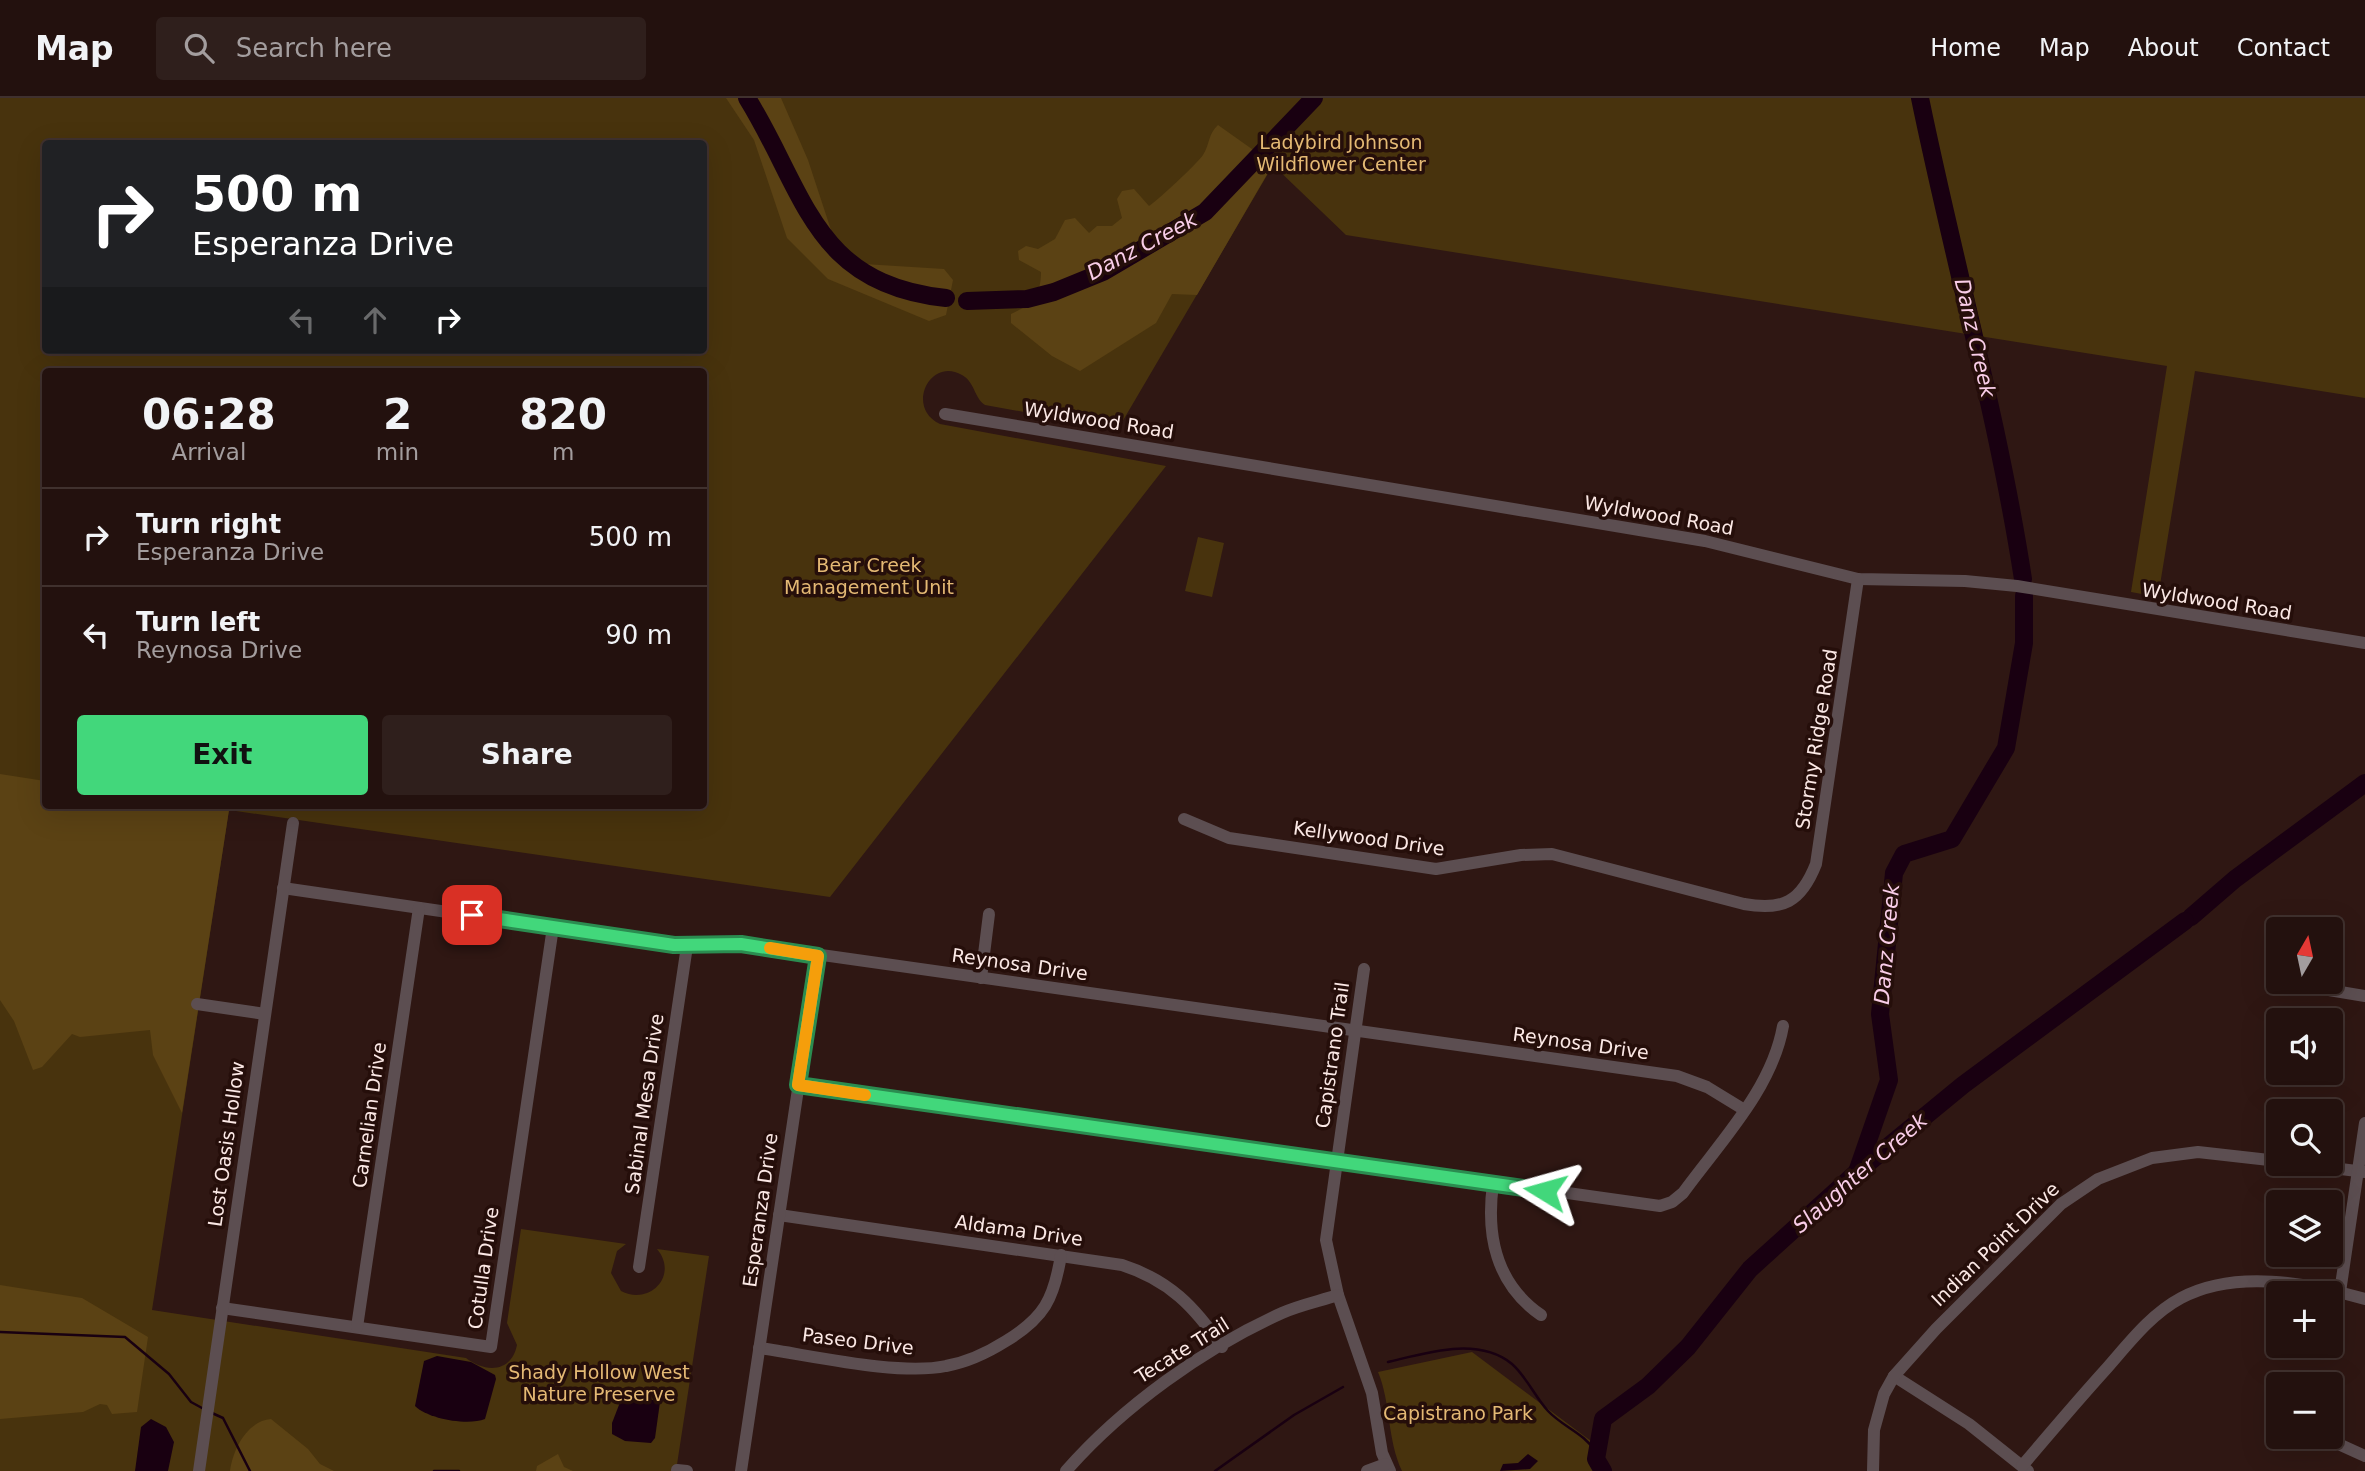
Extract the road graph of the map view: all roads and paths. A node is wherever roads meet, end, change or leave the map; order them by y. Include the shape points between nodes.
1 (945, 414) dead end
2 (1858, 579) junction
3 (2365, 643) edge
4 (1184, 820) dead end
5 (293, 823) dead end
6 (283, 888) junction
7 (1794, 898) joint
8 (419, 908) junction
9 (989, 914) dead end
10 (553, 927) junction
11 (687, 946) junction
12 (818, 956) junction
13 (1364, 969) dead end
14 (981, 978) junction
15 (2343, 992) edge
16 (2365, 996) edge
17 (197, 1004) dead end
18 (265, 1014) junction
19 (1783, 1027) dead end
20 (1355, 1030) junction
21 (798, 1085) junction
22 (1743, 1109) junction
23 (2365, 1123) edge
24 (2266, 1159) edge
25 (1336, 1162) junction
26 (2343, 1170) edge
27 (2362, 1172) edge
28 (1493, 1184) junction
29 (779, 1215) junction
30 (1061, 1255) junction
31 (639, 1267) dead end
32 (2342, 1281) edge
33 (2266, 1284) edge
34 (2343, 1293) edge
35 (1338, 1295) junction
36 (2365, 1299) edge
37 (222, 1308) junction
38 (1541, 1315) dead end
39 (357, 1327) junction
40 (1222, 1347) junction
41 (759, 1348) junction
42 (1894, 1376) junction
43 (2343, 1446) edge
44 (2365, 1456) edge
45 (1388, 1467) edge
46 (2025, 1468) edge
47 (199, 1471) edge
48 (741, 1471) edge
49 (1066, 1471) edge
50 (1367, 1471) edge
51 (1874, 1471) edge

1 - 2 street, Wyldwood Road via 1704,541
2 - 3 street, Wyldwood Road via 2017,586
2 - 7 street, Stormy Ridge Road via 1816,864
4 - 7 street, Kellywood Drive via 1230,838 1387,863 1450,868 1552,854 1744,904 1775,907
5 - 6 street, Lost Oasis Hollow
6 - 8 street, Reynosa Drive
6 - 18 street, Lost Oasis Hollow
8 - 10 street, Reynosa Drive
8 - 39 street, Carnelian Drive
9 - 14 street
10 - 11 street, Reynosa Drive
10 - 39 street, Cotulla Drive via 491,1348
11 - 12 street, Reynosa Drive via 741,944
11 - 31 street, Sabinal Mesa Drive
12 - 14 street, Reynosa Drive
12 - 21 street, Esperanza Drive
13 - 20 street, Capistrano Trail
14 - 20 street, Reynosa Drive
15 - 16 street
17 - 18 street
18 - 37 street, Lost Oasis Hollow
19 - 22 street via 1770,1069
20 - 22 street, Reynosa Drive via 1677,1076 1707,1087
20 - 25 street, Capistrano Trail
21 - 25 street
21 - 29 street, Esperanza Drive
22 - 28 street via 1683,1193 1668,1205
23 - 27 street
24 - 42 street, Indian Point Drive via 2224,1153 2175,1154 2131,1164 2098,1179 2060,1204
25 - 28 street
25 - 35 street, Capistrano Trail via 1326,1240
26 - 27 street
27 - 32 street
28 - 38 street via 1489,1223 1493,1249 1525,1304
29 - 30 street, Aldama Drive
29 - 41 street, Esperanza Drive
30 - 40 street, Aldama Drive via 1122,1265 1164,1283 1197,1311
30 - 41 street, Paseo Drive via 1054,1291 1042,1313 1023,1331 961,1363 899,1368
33 - 46 street via 2219,1285 2183,1297 2154,1317
34 - 36 street
35 - 40 street, Tecate Trail via 1283,1312
35 - 45 street, Capistrano Trail via 1373,1393
37 - 39 street, Cotulla Drive
37 - 47 street, Lost Oasis Hollow
40 - 49 street, Tecate Trail via 1137,1400 1098,1434
41 - 48 street, Esperanza Drive
42 - 46 street via 1969,1424
42 - 51 street, Indian Point Drive via 1874,1430
43 - 44 street
45 - 50 street

